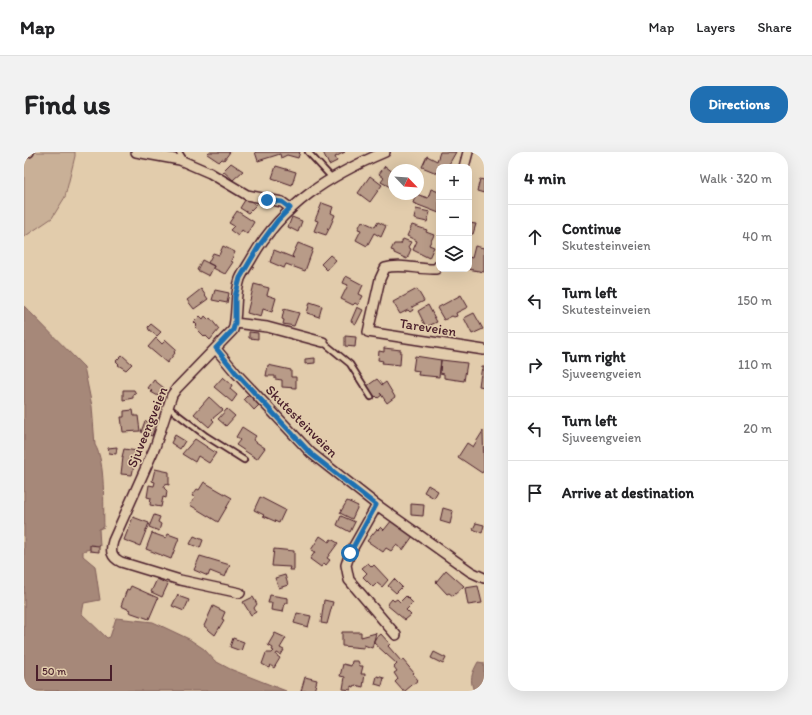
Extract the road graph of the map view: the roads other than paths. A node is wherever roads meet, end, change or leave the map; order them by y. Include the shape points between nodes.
1 (29, 152) edge
2 (136, 152) edge
3 (179, 152) edge
4 (308, 152) edge
5 (385, 152) edge
6 (468, 152) edge
7 (24, 153) edge
8 (185, 162) junction
9 (465, 164) edge
10 (332, 178) junction
11 (290, 208) junction
12 (436, 269) edge
13 (235, 323) junction
14 (323, 342) joint
15 (216, 348) junction
16 (484, 350) edge
17 (371, 397) dead end
18 (168, 407) junction
19 (244, 460) dead end
20 (376, 505) junction
21 (484, 578) edge
22 (240, 593) dead end
23 (396, 635) dead end

1 - 7 street
2 - 8 street
3 - 8 lane
4 - 10 lane
5 - 10 street
6 - 9 street
8 - 11 street via 242,192 282,202
10 - 11 street
11 - 13 street via 259,246 240,278 235,297
12 - 16 street, Tareveien via 392,266 385,268 380,279 368,332
13 - 14 street via 267,327
13 - 15 street, Sjuveengveien via 233,330
14 - 17 lane via 350,364
15 - 18 street, Sjuveengveien via 177,388
15 - 20 street, Skutesteinveien via 311,454
18 - 19 lane
18 - 22 street, Sjuveengveien via 155,447 113,540 112,554 114,558 132,566
20 - 21 street, Skutesteinveien via 471,572
20 - 23 street via 346,565 349,580

